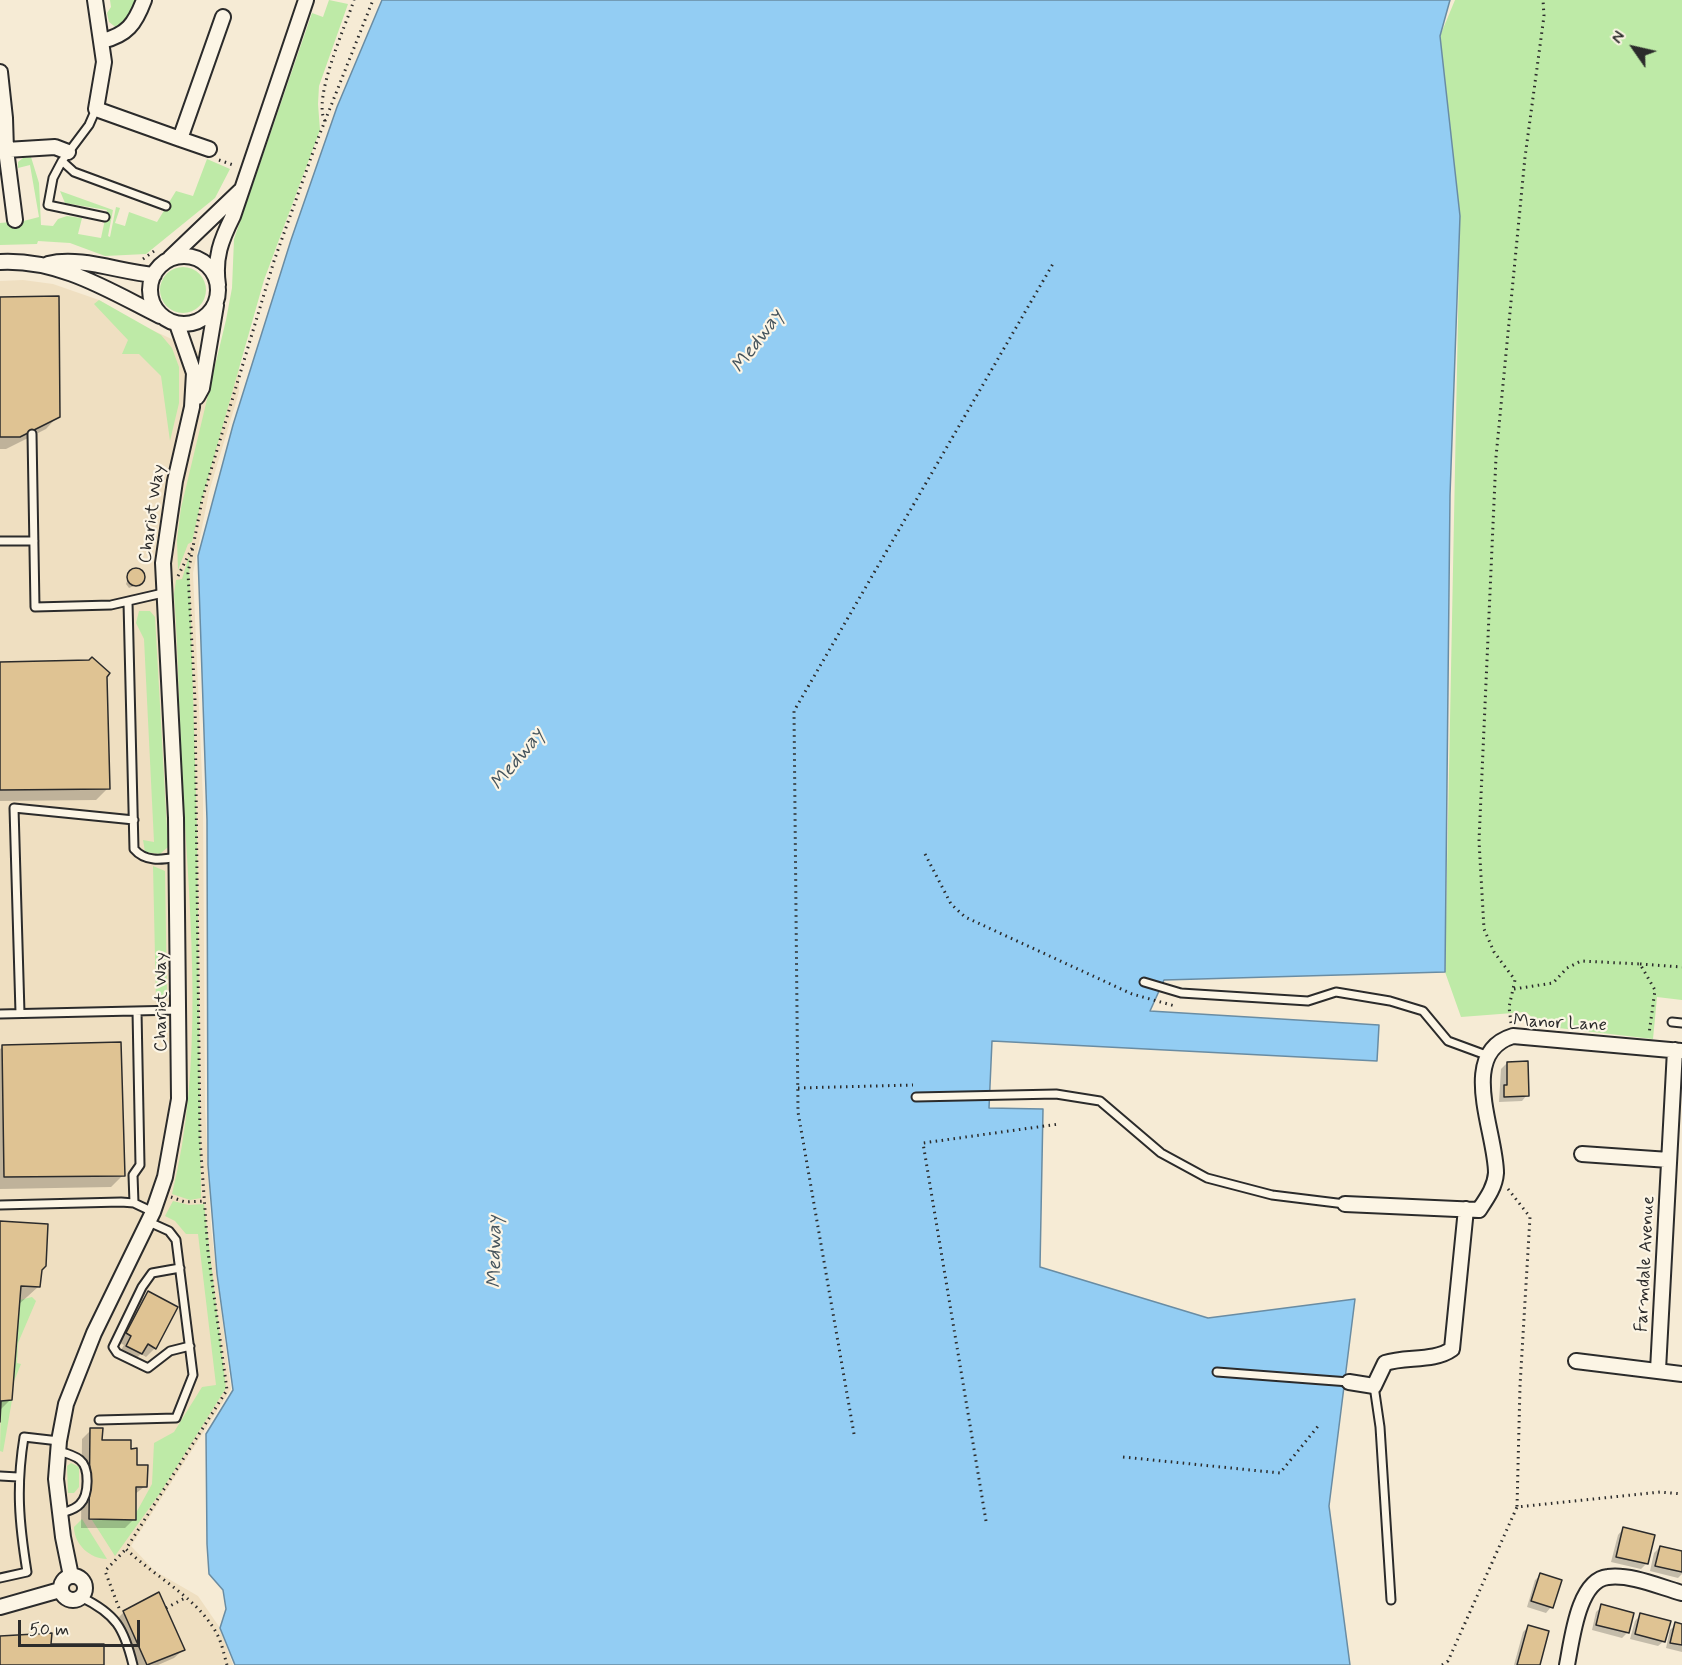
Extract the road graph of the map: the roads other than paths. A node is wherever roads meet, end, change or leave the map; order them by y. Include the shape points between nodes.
1 (95, 0) edge
2 (144, 0) edge
3 (306, 0) edge
4 (223, 16) dead end
5 (102, 41) junction
6 (0, 72) edge
7 (96, 110) junction
8 (2, 118) edge
9 (180, 139) junction
10 (209, 149) road end
11 (6, 150) junction
12 (65, 157) junction
13 (241, 190) junction
14 (166, 206) dead end
15 (105, 217) dead end
16 (15, 220) dead end
17 (0, 262) edge
18 (48, 264) junction
19 (159, 269) junction
20 (218, 285) junction
21 (216, 302) junction
22 (171, 321) junction
23 (192, 407) junction
24 (32, 434) dead end
25 (0, 541) edge
26 (34, 541) junction
27 (163, 593) junction
28 (128, 602) junction
29 (134, 820) junction
30 (177, 857) junction
31 (1144, 982) dead end
32 (137, 1011) junction
33 (179, 1011) junction
34 (21, 1013) junction
35 (0, 1014) edge
36 (1672, 1022) dead end
37 (1682, 1023) edge
38 (1678, 1051) edge
39 (1486, 1055) junction
40 (916, 1097) dead end
41 (1582, 1154) dead end
42 (1669, 1160) junction
43 (134, 1203) junction
44 (1344, 1204) joint
45 (0, 1206) edge
46 (1466, 1209) junction
47 (151, 1217) junction
48 (180, 1268) junction
49 (190, 1346) junction
50 (1576, 1361) dead end
51 (1658, 1370) junction
52 (1217, 1372) dead end
53 (1682, 1374) edge
54 (1349, 1382) joint
55 (1374, 1386) junction
56 (99, 1420) dead end
57 (59, 1446) junction
58 (0, 1476) edge
59 (18, 1477) junction
60 (59, 1514) junction
61 (71, 1576) junction
62 (0, 1578) edge
63 (60, 1590) junction
64 (1682, 1593) edge
65 (81, 1597) junction
66 (1391, 1600) dead end
67 (0, 1607) edge
68 (133, 1665) edge
69 (1567, 1665) edge

1 - 5 street
2 - 5 street via 127,31
3 - 13 street
4 - 9 street
5 - 7 street via 104,62
6 - 8 street
7 - 9 street
7 - 12 lane
8 - 11 street
9 - 10 street
11 - 12 street via 55,147
11 - 16 street
12 - 14 lane via 74,172
12 - 15 lane via 53,178 48,205
13 - 19 street
13 - 20 street via 217,253
17 - 18 street
18 - 19 street via 66,260 123,272
18 - 22 street via 107,288
19 - 20 street via 180,257 197,259 211,269
19 - 22 street via 151,284 153,303
20 - 21 street
21 - 22 street via 201,320
21 - 23 street via 202,388
22 - 23 street via 194,373
23 - 27 street, Chariot Way via 166,529
24 - 26 lane
25 - 26 lane
26 - 28 lane via 34,607
27 - 28 lane
27 - 30 street, Chariot Way
28 - 29 lane
29 - 30 lane via 134,849 141,857
29 - 34 lane via 14,808
30 - 33 street, Chariot Way
31 - 39 lane via 1181,993 1308,1001 1336,992 1390,1001 1422,1011 1448,1041
32 - 33 lane
32 - 34 lane
32 - 43 lane via 140,1165 133,1176
33 - 47 street, Chariot Way via 179,1099 168,1166
34 - 35 lane
36 - 37 lane
38 - 39 street, Manor Lane via 1513,1036 1502,1040
38 - 42 street, Farmdale Avenue
39 - 46 street via 1485,1107 1496,1173 1492,1190 1479,1210
40 - 44 lane via 1056,1094 1100,1101 1161,1153 1207,1178 1272,1195
41 - 42 street
42 - 51 street, Farmdale Avenue
43 - 45 lane
43 - 47 lane
44 - 46 street
46 - 55 street via 1452,1349 1443,1355 1385,1363
47 - 48 lane via 177,1240
47 - 57 street, Chariot Way via 79,1367 66,1404
48 - 49 lane
48 - 49 lane via 152,1273 113,1347 117,1353 148,1368 170,1351
49 - 56 lane via 193,1375 176,1418
50 - 51 street
51 - 53 street
52 - 54 lane
54 - 55 street
55 - 66 lane
57 - 59 lane via 24,1437
57 - 60 street, Chariot Way
57 - 60 lane via 80,1460 87,1475 85,1497 80,1505
58 - 59 lane
59 - 62 lane via 19,1520 27,1572
60 - 61 street, Chariot Way
61 - 63 street via 61,1582
61 - 65 street via 84,1582
63 - 65 street via 67,1599
63 - 67 street
64 - 69 street via 1610,1576 1599,1579 1586,1590
65 - 68 lane via 111,1614 127,1641

